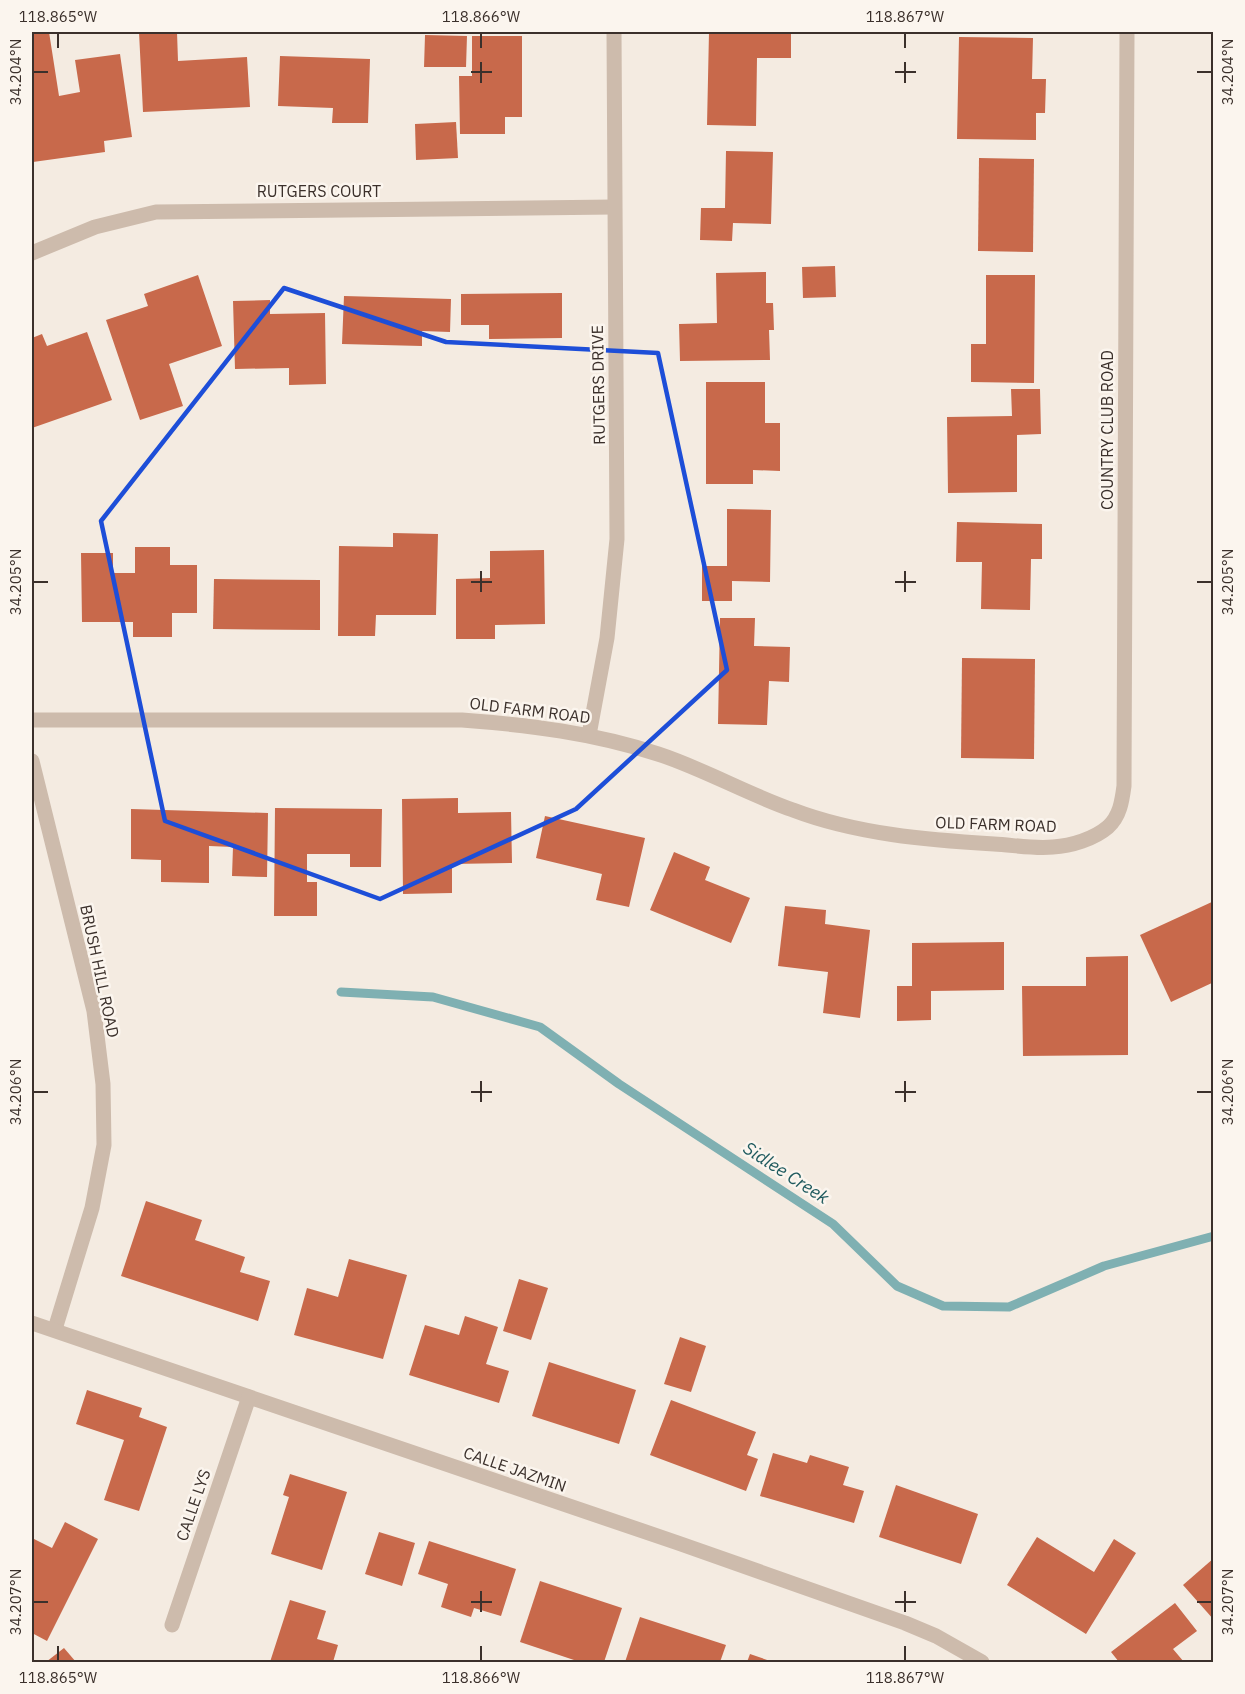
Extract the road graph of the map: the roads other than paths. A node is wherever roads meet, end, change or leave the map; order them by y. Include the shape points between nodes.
1 (614, 32) edge
2 (1127, 32) edge
3 (614, 207) junction
4 (32, 253) edge
5 (32, 720) edge
6 (589, 735) junction
7 (32, 761) edge
8 (1109, 826) joint
9 (32, 1323) edge
10 (55, 1329) junction
11 (249, 1397) junction
12 (172, 1625) dead end
13 (982, 1662) edge

1 - 3 street, RUTGERS DRIVE
2 - 8 street, COUNTRY CLUB ROAD via 1124,786 1121,807
3 - 4 street, RUTGERS COURT via 156,212 95,227
3 - 6 street, RUTGERS DRIVE via 617,539 607,638
5 - 6 street, OLD FARM ROAD via 462,720
6 - 8 street, OLD FARM ROAD via 660,754 794,811 926,840 1053,847 1087,840
7 - 10 street, BRUSH HILL ROAD via 94,1011 103,1084 102,1155 92,1208
9 - 10 street, CALLE JAZMIN
10 - 11 street, CALLE JAZMIN
11 - 12 street, CALLE LYS
11 - 13 street, CALLE JAZMIN via 905,1623

